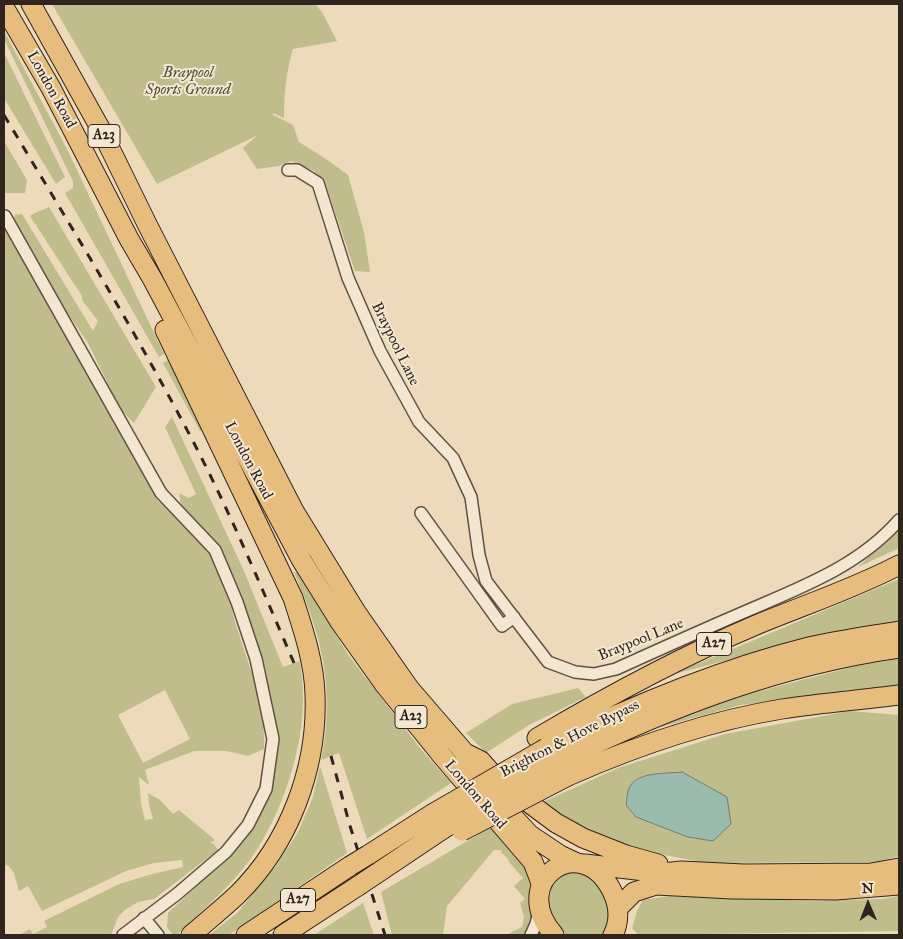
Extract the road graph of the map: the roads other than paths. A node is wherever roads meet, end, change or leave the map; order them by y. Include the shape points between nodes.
1 (31, 4) edge
2 (4, 7) edge
3 (288, 170) dead end
4 (5, 216) edge
5 (129, 239) junction
6 (421, 513) dead end
7 (899, 520) edge
8 (899, 566) edge
9 (514, 617) junction
10 (899, 631) edge
11 (899, 648) edge
12 (899, 695) edge
13 (875, 698) junction
14 (899, 702) edge
15 (465, 753) junction
16 (553, 756) junction
17 (581, 864) junction
18 (899, 868) edge
19 (681, 871) junction
20 (541, 883) junction
21 (899, 885) edge
22 (539, 908) junction
23 (144, 918) junction
24 (617, 926) edge
25 (123, 935) edge
26 (158, 935) edge
27 (191, 935) edge
28 (246, 935) edge
29 (283, 935) edge
30 (531, 935) edge
31 (554, 935) edge

1 - 15 highway, London Road / A23 via 100,128 294,511 356,612 404,680
2 - 5 highway, London Road / A23 via 51,88
3 - 9 street, Braypool Lane via 297,170 318,183 348,278 376,344 419,422 453,458 471,497 486,581
4 - 23 street via 161,493 215,550 256,658 273,739 266,789 248,825 226,852
5 - 20 highway, London Road / A23 via 302,561 340,622 384,684 533,862
5 - 27 highway via 143,284 293,598 307,643 315,694 308,765 284,832 264,863 237,895
6 - 9 street via 502,626
7 - 9 street, Braypool Lane via 888,533 847,564 616,669 594,674 575,672 548,662
8 - 16 highway, A27 via 756,625 640,679
10 - 16 highway, Brighton & Hove Bypass / A27 via 810,647 694,682 602,720
11 - 16 highway, Brighton & Hove Bypass / A27 via 768,677 711,695
12 - 13 highway, A27
13 - 14 highway, A27
13 - 16 highway, A27 via 780,709 670,736 625,752
15 - 17 highway, London Road / A23 via 470,770 530,835 560,855
15 - 19 highway via 481,761 497,779 556,824 626,855
16 - 28 highway, A27, bridge via 480,775 432,814
16 - 29 highway, Brighton & Hove Bypass / A27, bridge via 447,833 376,874
17 - 19 highway via 662,873
17 - 20 highway via 557,867
17 - 24 highway via 599,872 604,878 614,896
18 - 19 highway via 872,873 822,874
20 - 22 highway
21 - 24 highway via 836,890 656,885 634,892
22 - 30 street
22 - 31 highway
23 - 25 street
23 - 26 street

